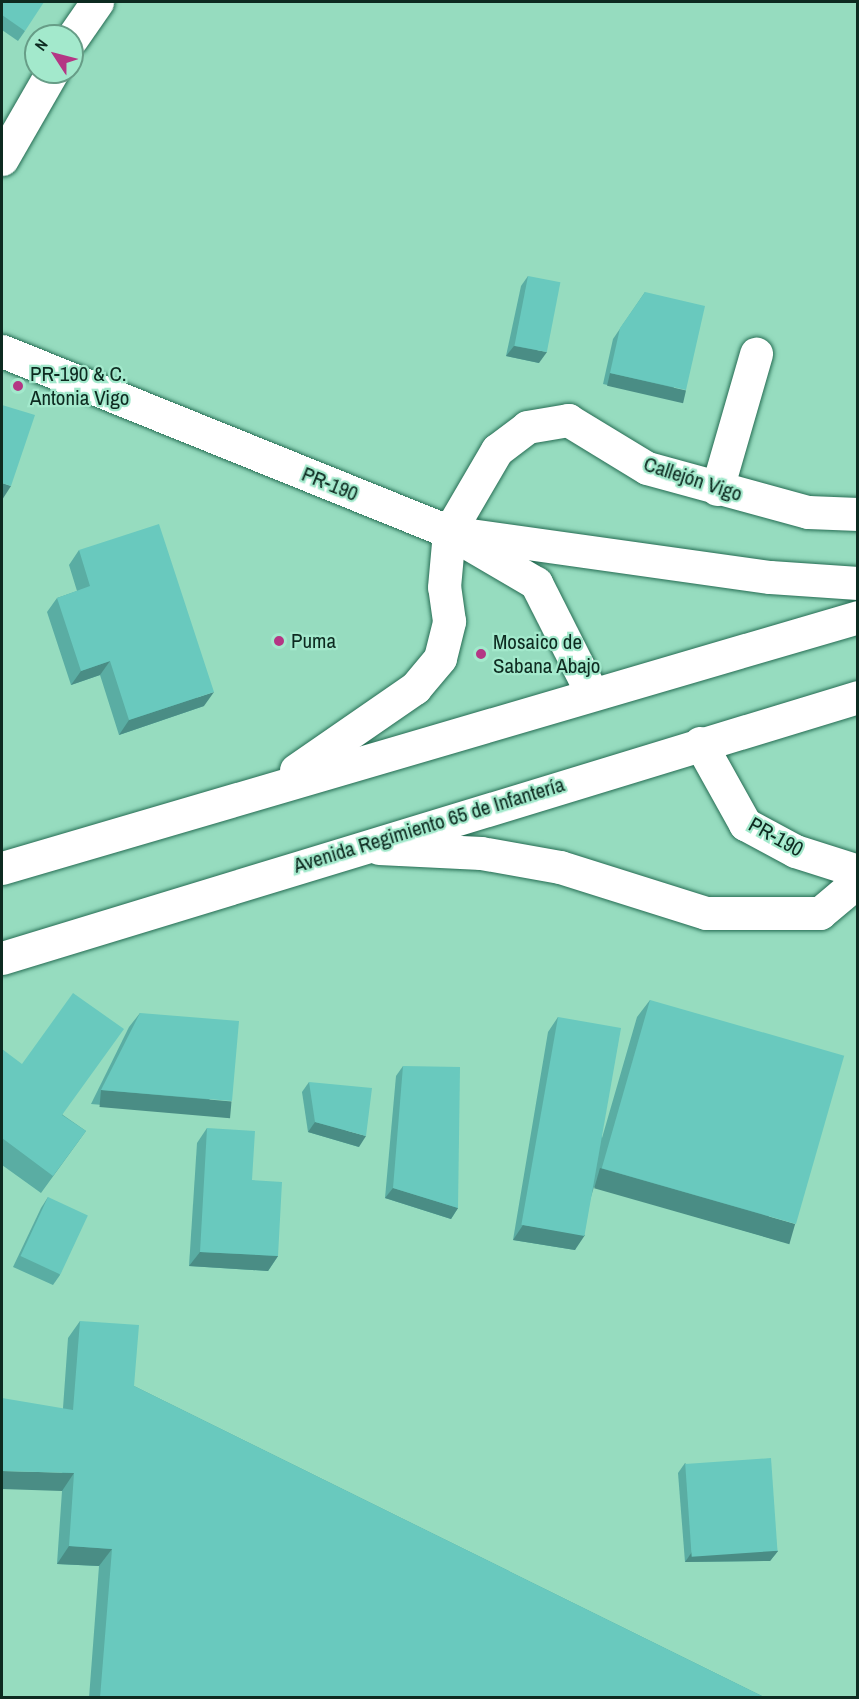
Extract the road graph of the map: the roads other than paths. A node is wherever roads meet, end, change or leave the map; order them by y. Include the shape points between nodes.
1 (97, 2) edge
2 (82, 24) edge
3 (45, 84) edge
4 (2, 159) edge
5 (2, 351) edge
6 (756, 354) dead end
7 (717, 489) junction
8 (858, 514) edge
9 (449, 532) junction
10 (858, 583) edge
11 (858, 617) edge
12 (592, 694) junction
13 (858, 697) edge
14 (700, 743) junction
15 (272, 786) junction
16 (353, 847) junction
17 (2, 868) edge
18 (858, 871) edge
19 (858, 881) edge
20 (2, 958) edge

1 - 2 main road
3 - 4 main road
5 - 9 main road, PR-190 / PR-190
6 - 7 main road
7 - 8 main road, Callejón Vigo via 808,513
7 - 9 main road, Callejón Vigo via 647,468 568,420 527,427 497,450
9 - 10 main road via 770,577
9 - 12 main road, PR-190 / PR-190 via 536,583
9 - 15 main road via 444,587 449,621 440,658 415,688
11 - 12 main road
12 - 15 main road
13 - 14 main road, Avenida Regimiento 65 de Infantería
14 - 16 main road, Avenida Regimiento 65 de Infantería
14 - 18 main road, PR-190 / PR-190 via 746,824 795,851
15 - 17 main road
16 - 19 main road via 481,853 560,867 706,913 820,913
16 - 20 main road, Avenida Regimiento 65 de Infantería

